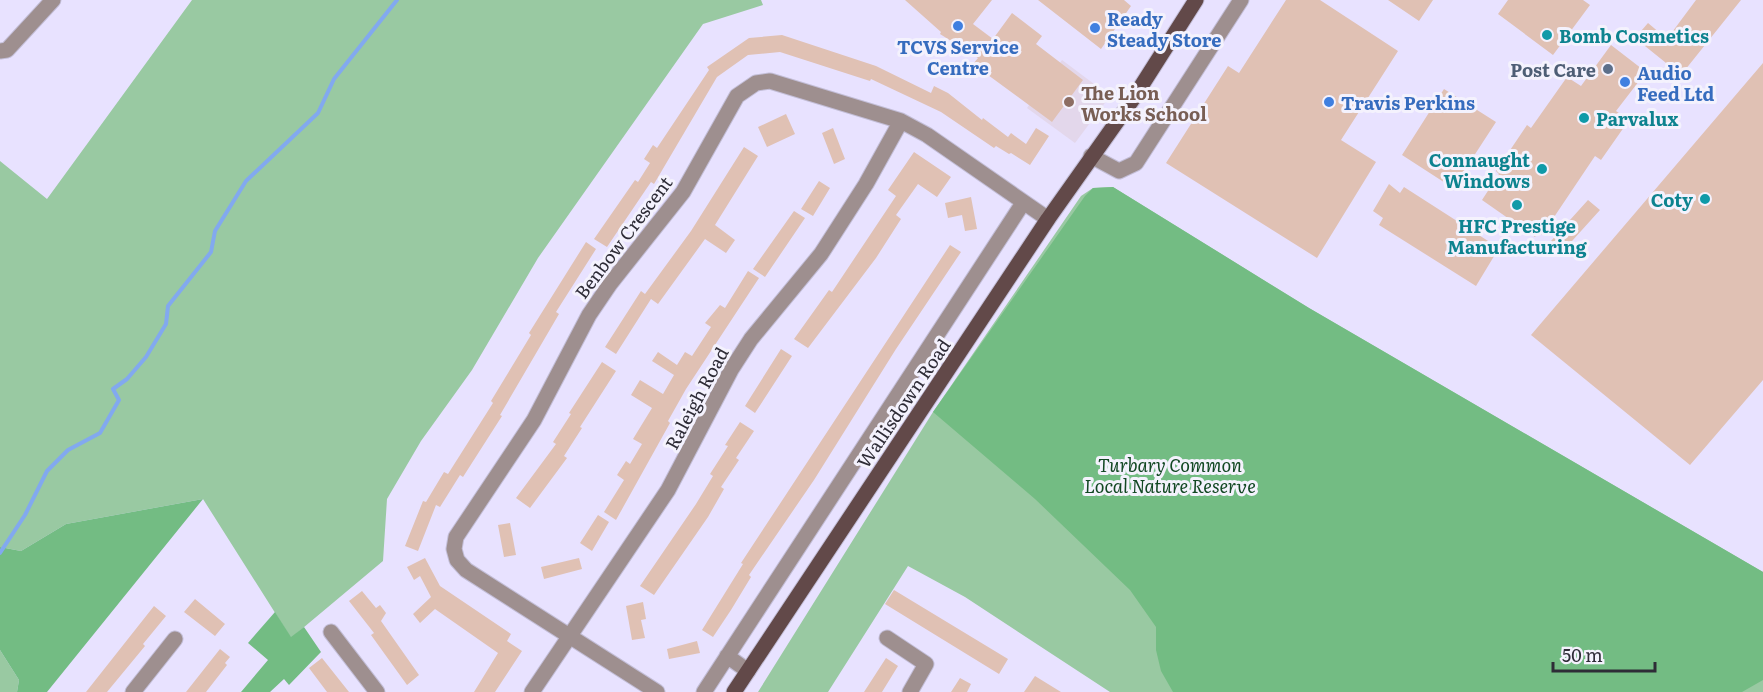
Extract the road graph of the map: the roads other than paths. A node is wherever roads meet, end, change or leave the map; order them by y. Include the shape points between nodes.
1 (53, 0) edge
2 (1196, 0) edge
3 (1241, 0) edge
4 (0, 51) edge
5 (901, 121) junction
6 (1091, 156) junction
7 (1023, 202) junction
8 (1048, 219) junction
9 (331, 632) dead end
10 (568, 635) junction
11 (887, 638) dead end
12 (175, 639) dead end
13 (727, 656) junction
14 (748, 671) junction
15 (133, 692) edge
16 (377, 692) edge
17 (532, 692) edge
18 (657, 692) edge
19 (704, 692) edge
20 (734, 692) edge
21 (910, 692) edge

1 - 4 street via 7,50
2 - 6 main road, Wallisdown Road via 1133,99
3 - 6 street via 1136,163 1119,171
5 - 7 street, Benbow Crescent
5 - 10 street, Raleigh Road via 844,220 805,276 751,339 668,490
5 - 10 street, Benbow Crescent via 785,83 770,81 748,87 727,112 683,192 589,315 534,420 462,526 454,549 466,570
6 - 8 main road, Wallisdown Road
7 - 8 street, Benbow Crescent
7 - 13 street, Wallisdown Road
8 - 14 main road, Wallisdown Road
9 - 16 street
10 - 17 street, Raleigh Road
10 - 18 street, Benbow Crescent
11 - 21 street via 926,664
12 - 15 street
13 - 14 street
13 - 19 street, Wallisdown Road
14 - 20 main road, Wallisdown Road

